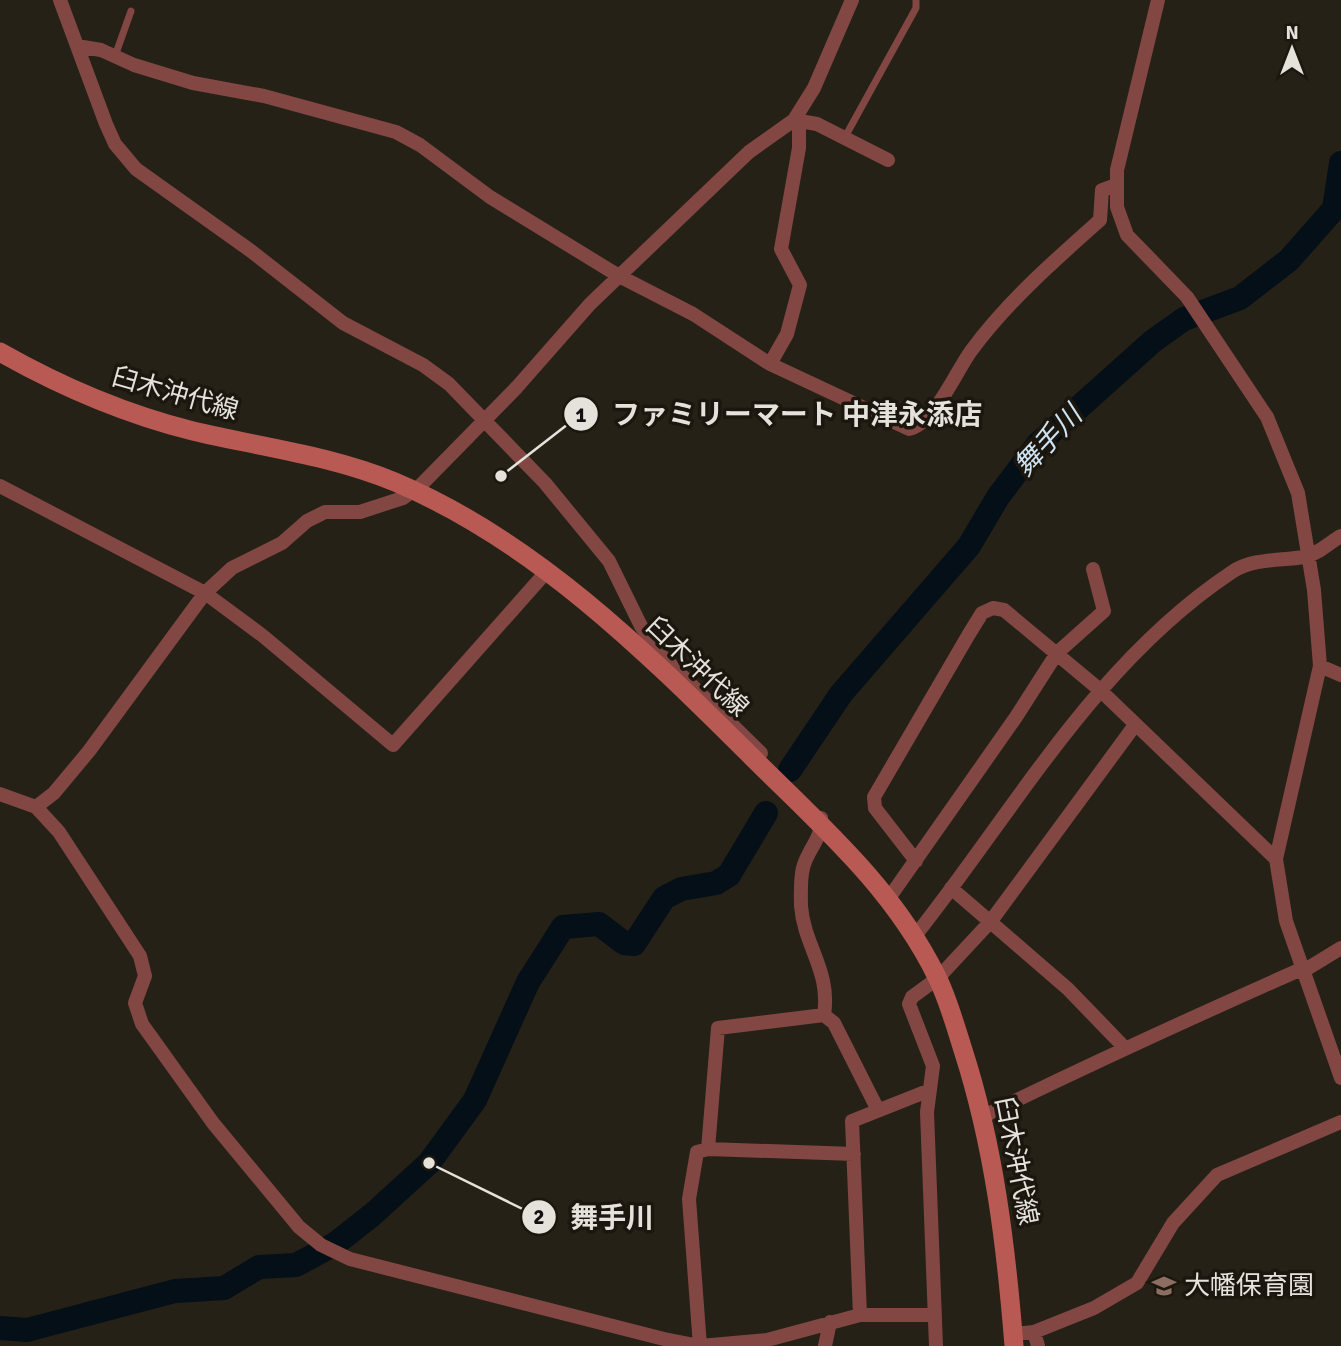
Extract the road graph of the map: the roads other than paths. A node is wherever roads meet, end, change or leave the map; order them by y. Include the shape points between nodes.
1 (60, 0) edge
2 (852, 0) edge
3 (916, 0) edge
4 (1158, 0) edge
5 (131, 11) dead end
6 (77, 46) junction
7 (114, 56) junction
8 (794, 120) junction
9 (845, 137) junction
10 (888, 160) dead end
11 (1116, 185) junction
12 (619, 276) junction
13 (0, 352) edge
14 (769, 365) junction
15 (484, 418) junction
16 (0, 486) edge
17 (413, 490) junction
18 (1341, 536) edge
19 (1308, 557) junction
20 (1093, 569) dead end
21 (547, 571) junction
22 (205, 593) junction
23 (1057, 653) junction
24 (1320, 666) junction
25 (1341, 675) edge
26 (1100, 690) junction
27 (1135, 725) junction
28 (0, 794) edge
29 (36, 807) junction
30 (822, 824) junction
31 (1276, 859) junction
32 (916, 861) junction
33 (951, 888) junction
34 (889, 898) junction
35 (991, 921) junction
36 (915, 936) junction
37 (1341, 948) edge
38 (1304, 970) junction
39 (937, 978) junction
40 (824, 1015) junction
41 (1124, 1048) junction
42 (1341, 1078) edge
43 (930, 1090) junction
44 (878, 1110) junction
45 (982, 1117) junction
46 (1341, 1122) edge
47 (708, 1149) junction
48 (854, 1154) junction
49 (860, 1315) junction
50 (935, 1315) junction
51 (830, 1322) junction
52 (1036, 1339) edge
53 (1014, 1340) edge
54 (669, 1343) edge
55 (700, 1346) edge
56 (825, 1346) edge
57 (936, 1346) edge

1 - 6 street
2 - 8 street via 814,88
3 - 9 lane via 916,8
4 - 11 street
5 - 7 lane
6 - 7 street
6 - 15 street via 111,135 136,169 343,323 435,373
7 - 12 street via 193,83 264,96 396,132 490,197
8 - 9 street
8 - 12 street via 749,152
8 - 14 street via 799,148 781,249 800,285 787,334
9 - 10 street
11 - 14 street via 1102,190 1100,220 1056,259 971,350 917,427 901,427
11 - 19 street via 1117,207 1127,235 1187,297 1267,417 1297,494
12 - 14 street via 693,314
12 - 15 street
13 - 17 main road, 臼木沖代線 via 78,392 136,414 354,466
15 - 17 street
15 - 30 street via 609,561 660,654 817,808
16 - 22 street
17 - 21 main road, 臼木沖代線 via 472,521
17 - 22 street via 403,498 360,512 325,512 306,521 282,543 232,568
18 - 19 street
19 - 24 street
19 - 26 street via 1268,560 1236,569 1169,619
20 - 23 street via 1104,611
21 - 22 street via 393,745
21 - 30 main road, 臼木沖代線 via 643,650
22 - 29 street via 89,751
23 - 26 street
23 - 32 street
23 - 32 street via 1004,610 982,613 874,797 875,808
24 - 25 street
24 - 31 street
26 - 27 street
26 - 33 street
27 - 31 street
27 - 35 street
28 - 29 street
29 - 54 street via 59,832 140,956 145,976 135,1003 142,1024 213,1123 299,1227 321,1245 350,1259
30 - 34 main road, 臼木沖代線
30 - 40 street via 803,868 801,907 824,975
31 - 38 street via 1286,921
32 - 34 street
33 - 35 street
33 - 36 street
34 - 36 main road, 臼木沖代線
35 - 39 street
35 - 41 street via 1068,989
36 - 39 main road, 臼木沖代線
37 - 38 street
38 - 41 street
38 - 42 street
39 - 43 street via 909,1004 933,1066
39 - 45 main road, 臼木沖代線
40 - 44 street via 834,1023
40 - 47 street via 718,1028
41 - 45 street
43 - 44 street
43 - 50 street
44 - 48 street via 852,1121
45 - 53 main road, 臼木沖代線 via 998,1187
46 - 52 street via 1217,1175 1173,1223 1138,1283
47 - 48 street
47 - 55 street via 697,1152 689,1199
48 - 49 street
49 - 50 street
49 - 51 street
50 - 57 street
51 - 55 street via 767,1340
51 - 56 street
52 - 53 street
54 - 55 street

